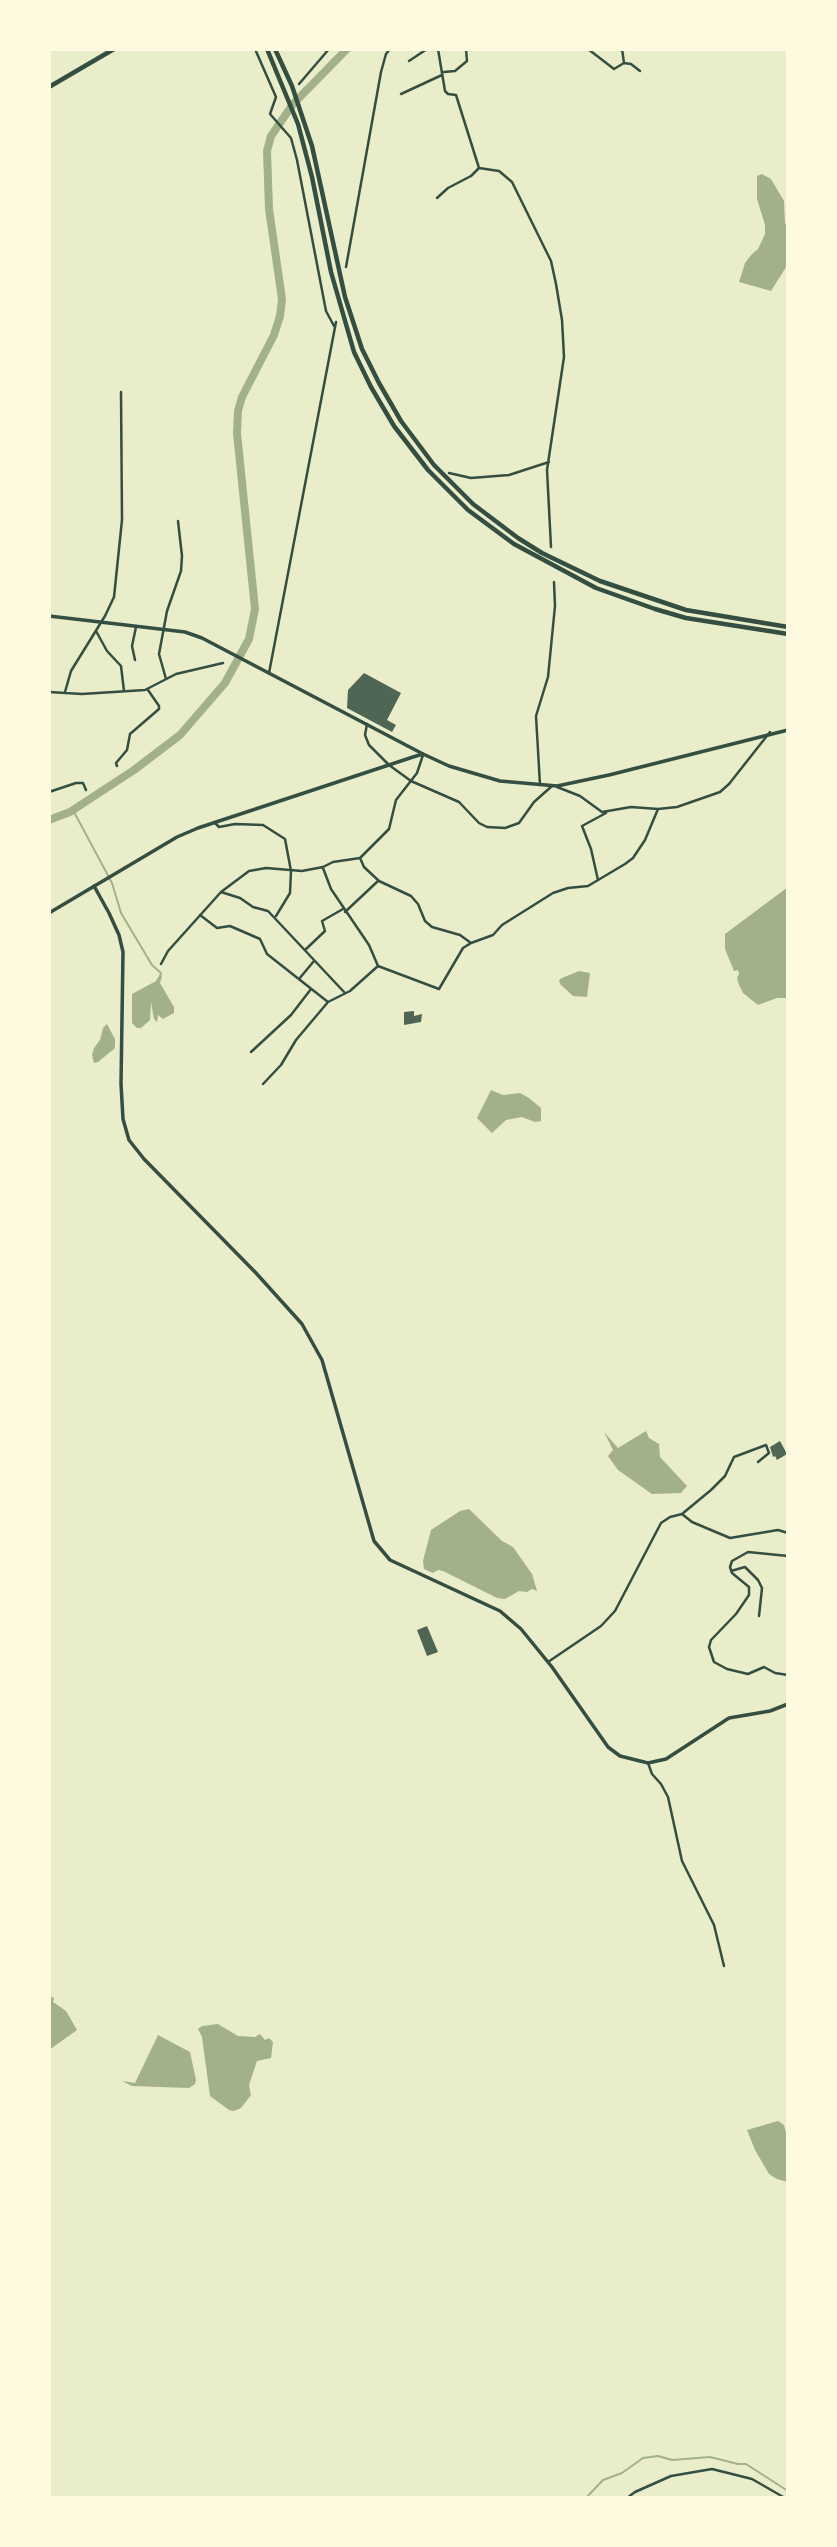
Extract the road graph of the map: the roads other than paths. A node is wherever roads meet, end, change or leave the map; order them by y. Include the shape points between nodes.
1 (114, 49) edge
2 (255, 49) edge
3 (267, 49) edge
4 (275, 49) edge
5 (329, 49) edge
6 (390, 49) edge
7 (427, 49) edge
8 (438, 49) edge
9 (466, 49) edge
10 (588, 49) edge
11 (622, 49) edge
12 (409, 61) dead end
13 (624, 63) junction
14 (640, 71) dead end
15 (443, 74) junction
16 (299, 84) dead end
17 (49, 87) edge
18 (401, 94) dead end
19 (479, 168) junction
20 (437, 198) dead end
21 (346, 267) dead end
22 (336, 322) dead end
23 (335, 327) junction
24 (121, 393) dead end
25 (549, 462) junction
26 (449, 473) dead end
27 (178, 521) dead end
28 (551, 547) dead end
29 (554, 582) dead end
30 (49, 616) edge
31 (101, 623) junction
32 (136, 627) junction
33 (788, 627) edge
34 (163, 630) junction
35 (96, 631) junction
36 (788, 634) edge
37 (135, 660) dead end
38 (223, 663) dead end
39 (269, 673) junction
40 (166, 679) junction
41 (148, 690) junction
42 (124, 691) junction
43 (49, 692) edge
44 (65, 692) junction
45 (367, 724) junction
46 (788, 730) edge
47 (771, 732) junction
48 (423, 754) junction
49 (389, 765) junction
50 (117, 766) dead end
51 (411, 781) junction
52 (540, 785) junction
53 (554, 786) junction
54 (86, 790) dead end
55 (49, 793) edge
56 (658, 809) junction
57 (607, 812) junction
58 (214, 822) junction
59 (360, 858) junction
60 (323, 867) junction
61 (292, 871) junction
62 (598, 880) junction
63 (379, 881) junction
64 (94, 886) junction
65 (221, 892) junction
66 (344, 910) junction
67 (49, 913) edge
68 (200, 915) junction
69 (275, 917) junction
70 (471, 943) junction
71 (305, 950) junction
72 (314, 961) junction
73 (161, 964) dead end
74 (378, 966) junction
75 (299, 979) junction
76 (311, 989) junction
77 (345, 993) junction
78 (328, 1002) junction
79 (251, 1052) dead end
80 (263, 1084) dead end
81 (758, 1462) dead end
82 (681, 1514) junction
83 (788, 1533) edge
84 (788, 1556) edge
85 (731, 1571) junction
86 (759, 1616) dead end
87 (548, 1662) junction
88 (788, 1675) edge
89 (788, 1704) edge
90 (648, 1763) junction
91 (724, 1966) dead end
92 (788, 2426) edge
93 (788, 2432) edge
94 (627, 2498) edge
95 (785, 2498) edge

1 - 17 main road
2 - 23 street via 276,97 271,116 289,136 298,160 326,311
3 - 36 main road via 298,124 331,272 355,352 410,449 468,510 567,575 686,618
4 - 33 main road via 304,119 345,297 362,349 401,421 453,485 518,538 600,581 686,610
5 - 16 street
6 - 21 street
7 - 12 street
8 - 15 street
9 - 15 street via 467,61
10 - 13 street via 614,69
11 - 13 street
13 - 14 street
15 - 18 street
15 - 19 street via 445,91 456,95 460,103
19 - 20 street
19 - 25 street via 499,172 512,182 551,261 564,358
22 - 23 street
23 - 39 street
24 - 31 street via 121,543 114,597
25 - 26 street via 509,475 471,478
25 - 28 street
27 - 34 street via 181,571
29 - 52 street via 548,677 536,716
30 - 31 street
31 - 32 street
31 - 35 street
32 - 34 street
32 - 37 street
34 - 39 street via 202,638
34 - 40 street via 159,661
35 - 42 street via 121,666
35 - 44 street via 71,671
38 - 40 street
39 - 45 street
40 - 41 street
41 - 42 street
41 - 50 street via 159,709 130,734
42 - 44 street
43 - 44 street
45 - 48 street
45 - 49 street via 369,745
46 - 47 street
47 - 53 street
47 - 56 street via 720,792
48 - 49 street
48 - 51 street
48 - 52 street via 483,778
49 - 51 street
49 - 58 street
51 - 53 street via 459,802 479,823 498,829 519,823 543,792
51 - 59 street via 396,800 389,829
52 - 53 street
53 - 57 street
54 - 55 street via 83,783 76,783
56 - 57 street via 631,807
56 - 62 street via 634,858
57 - 62 street via 582,826
58 - 61 street via 219,827 263,824 281,835
58 - 64 street via 177,837
59 - 60 street
59 - 63 street
60 - 61 street
60 - 66 street
61 - 65 street via 249,871
61 - 69 street via 290,893
62 - 70 street via 553,893 493,935
63 - 66 street
63 - 70 street via 411,896 432,927
64 - 67 street
64 - 87 street via 110,913 123,952 121,1084 129,1140 302,1324 322,1360 374,1541 390,1560 500,1611
65 - 68 street
65 - 69 street
66 - 71 street via 322,921 325,932
66 - 74 street
68 - 73 street
68 - 75 street via 217,928 230,926 260,939 267,954
69 - 71 street
70 - 74 street via 463,948 439,989
71 - 72 street
72 - 75 street
72 - 77 street
74 - 77 street
75 - 76 street
76 - 78 street
76 - 79 street
77 - 78 street
78 - 80 street
81 - 82 street via 769,1453 766,1445 734,1457 725,1476
82 - 83 street via 730,1538 778,1530
82 - 87 street via 657,1528 615,1611
84 - 85 street via 748,1552 732,1561
85 - 86 street via 745,1567 758,1580 762,1588
85 - 88 street via 749,1587 748,1595 711,1640 711,1657 737,1672 748,1674 764,1667
87 - 90 street via 608,1746 620,1756
89 - 90 street via 729,1718 666,1759
90 - 91 street via 668,1797 682,1861 714,1925
92 - 93 street
94 - 95 street via 671,2476 712,2469 752,2479

